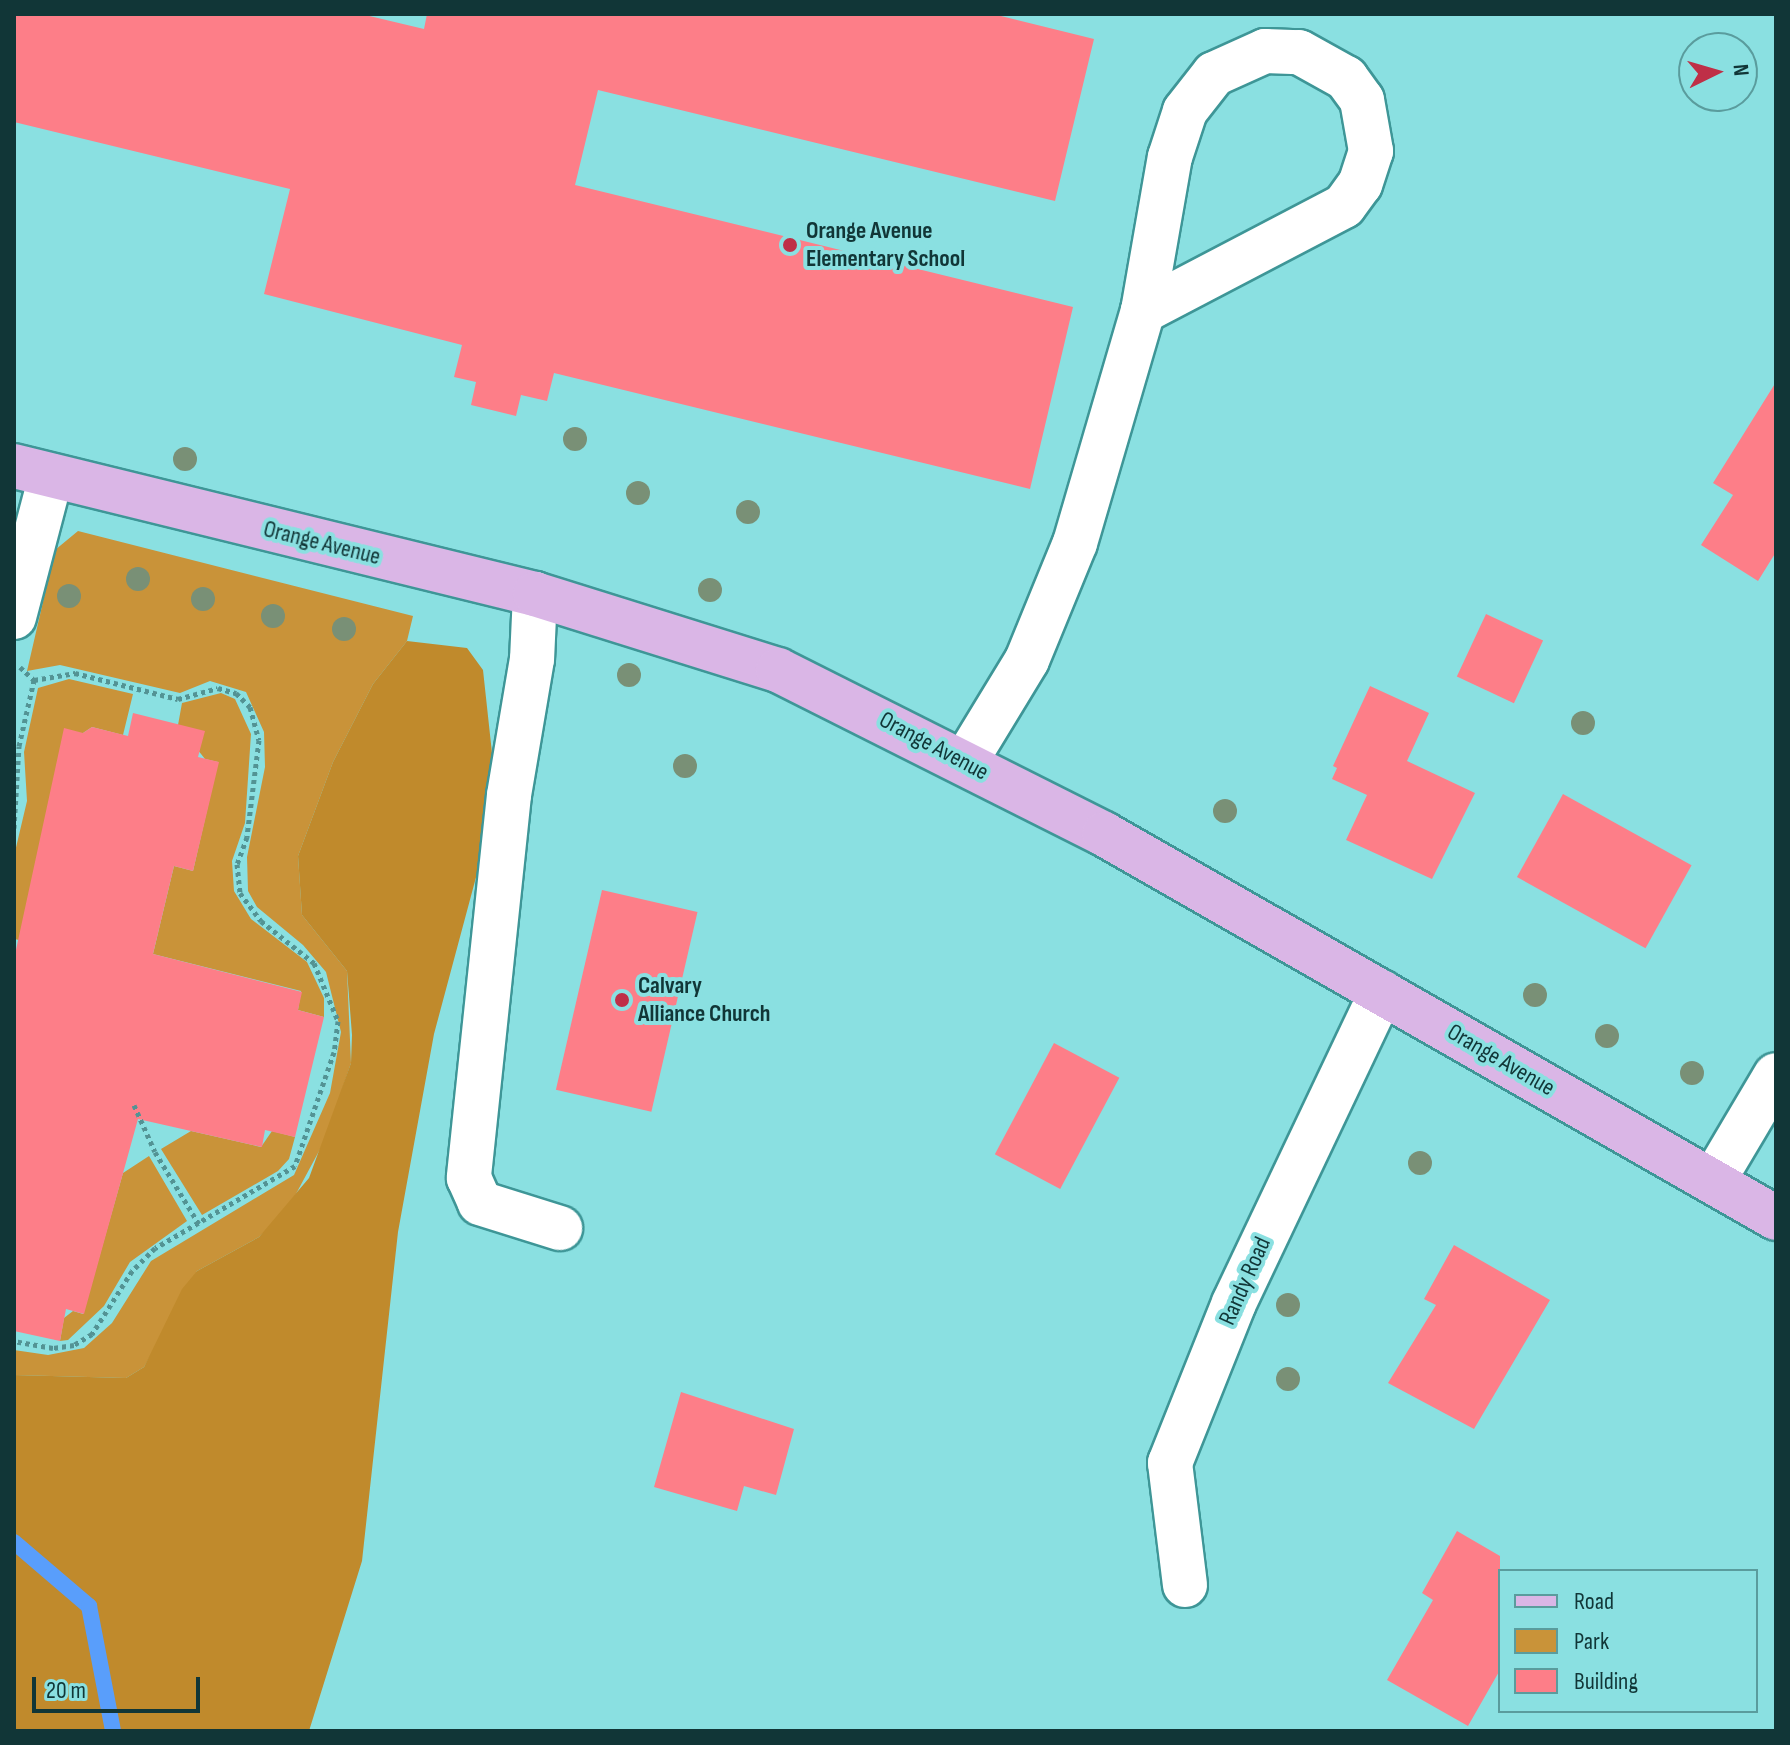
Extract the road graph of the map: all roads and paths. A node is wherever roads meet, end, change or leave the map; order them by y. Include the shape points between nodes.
1 (1143, 311) junction
2 (32, 471) edge
3 (535, 594) junction
4 (14, 617) edge
5 (16, 745) edge
6 (965, 762) junction
7 (14, 828) edge
8 (1382, 992) junction
9 (1776, 1075) edge
10 (134, 1105) dead end
11 (1713, 1181) junction
12 (1776, 1218) edge
13 (199, 1224) junction
14 (560, 1228) dead end
15 (14, 1341) edge
16 (1185, 1585) dead end

1 - 1 street via 1170,157 1185,111 1214,74 1265,51 1299,52 1346,78 1362,100 1371,151 1360,184 1344,206
1 - 6 street via 1053,603 1027,660
2 - 3 main road, Orange Avenue
2 - 4 street
3 - 6 main road, Orange Avenue via 778,670
3 - 14 street via 532,659 509,795 469,1178 480,1203
5 - 7 path
5 - 13 path via 34,680 60,673 178,699 218,688 236,693 257,724 257,771 237,864 240,893 261,921 314,963 338,1021 334,1052 295,1166
6 - 8 main road, Orange Avenue via 1104,834
8 - 11 main road, Orange Avenue
8 - 16 street, Randy Road via 1234,1303 1170,1463
9 - 11 street
10 - 13 path via 155,1152
11 - 12 main road, Orange Avenue
13 - 15 path via 155,1248 132,1271 92,1334 74,1345 53,1348

